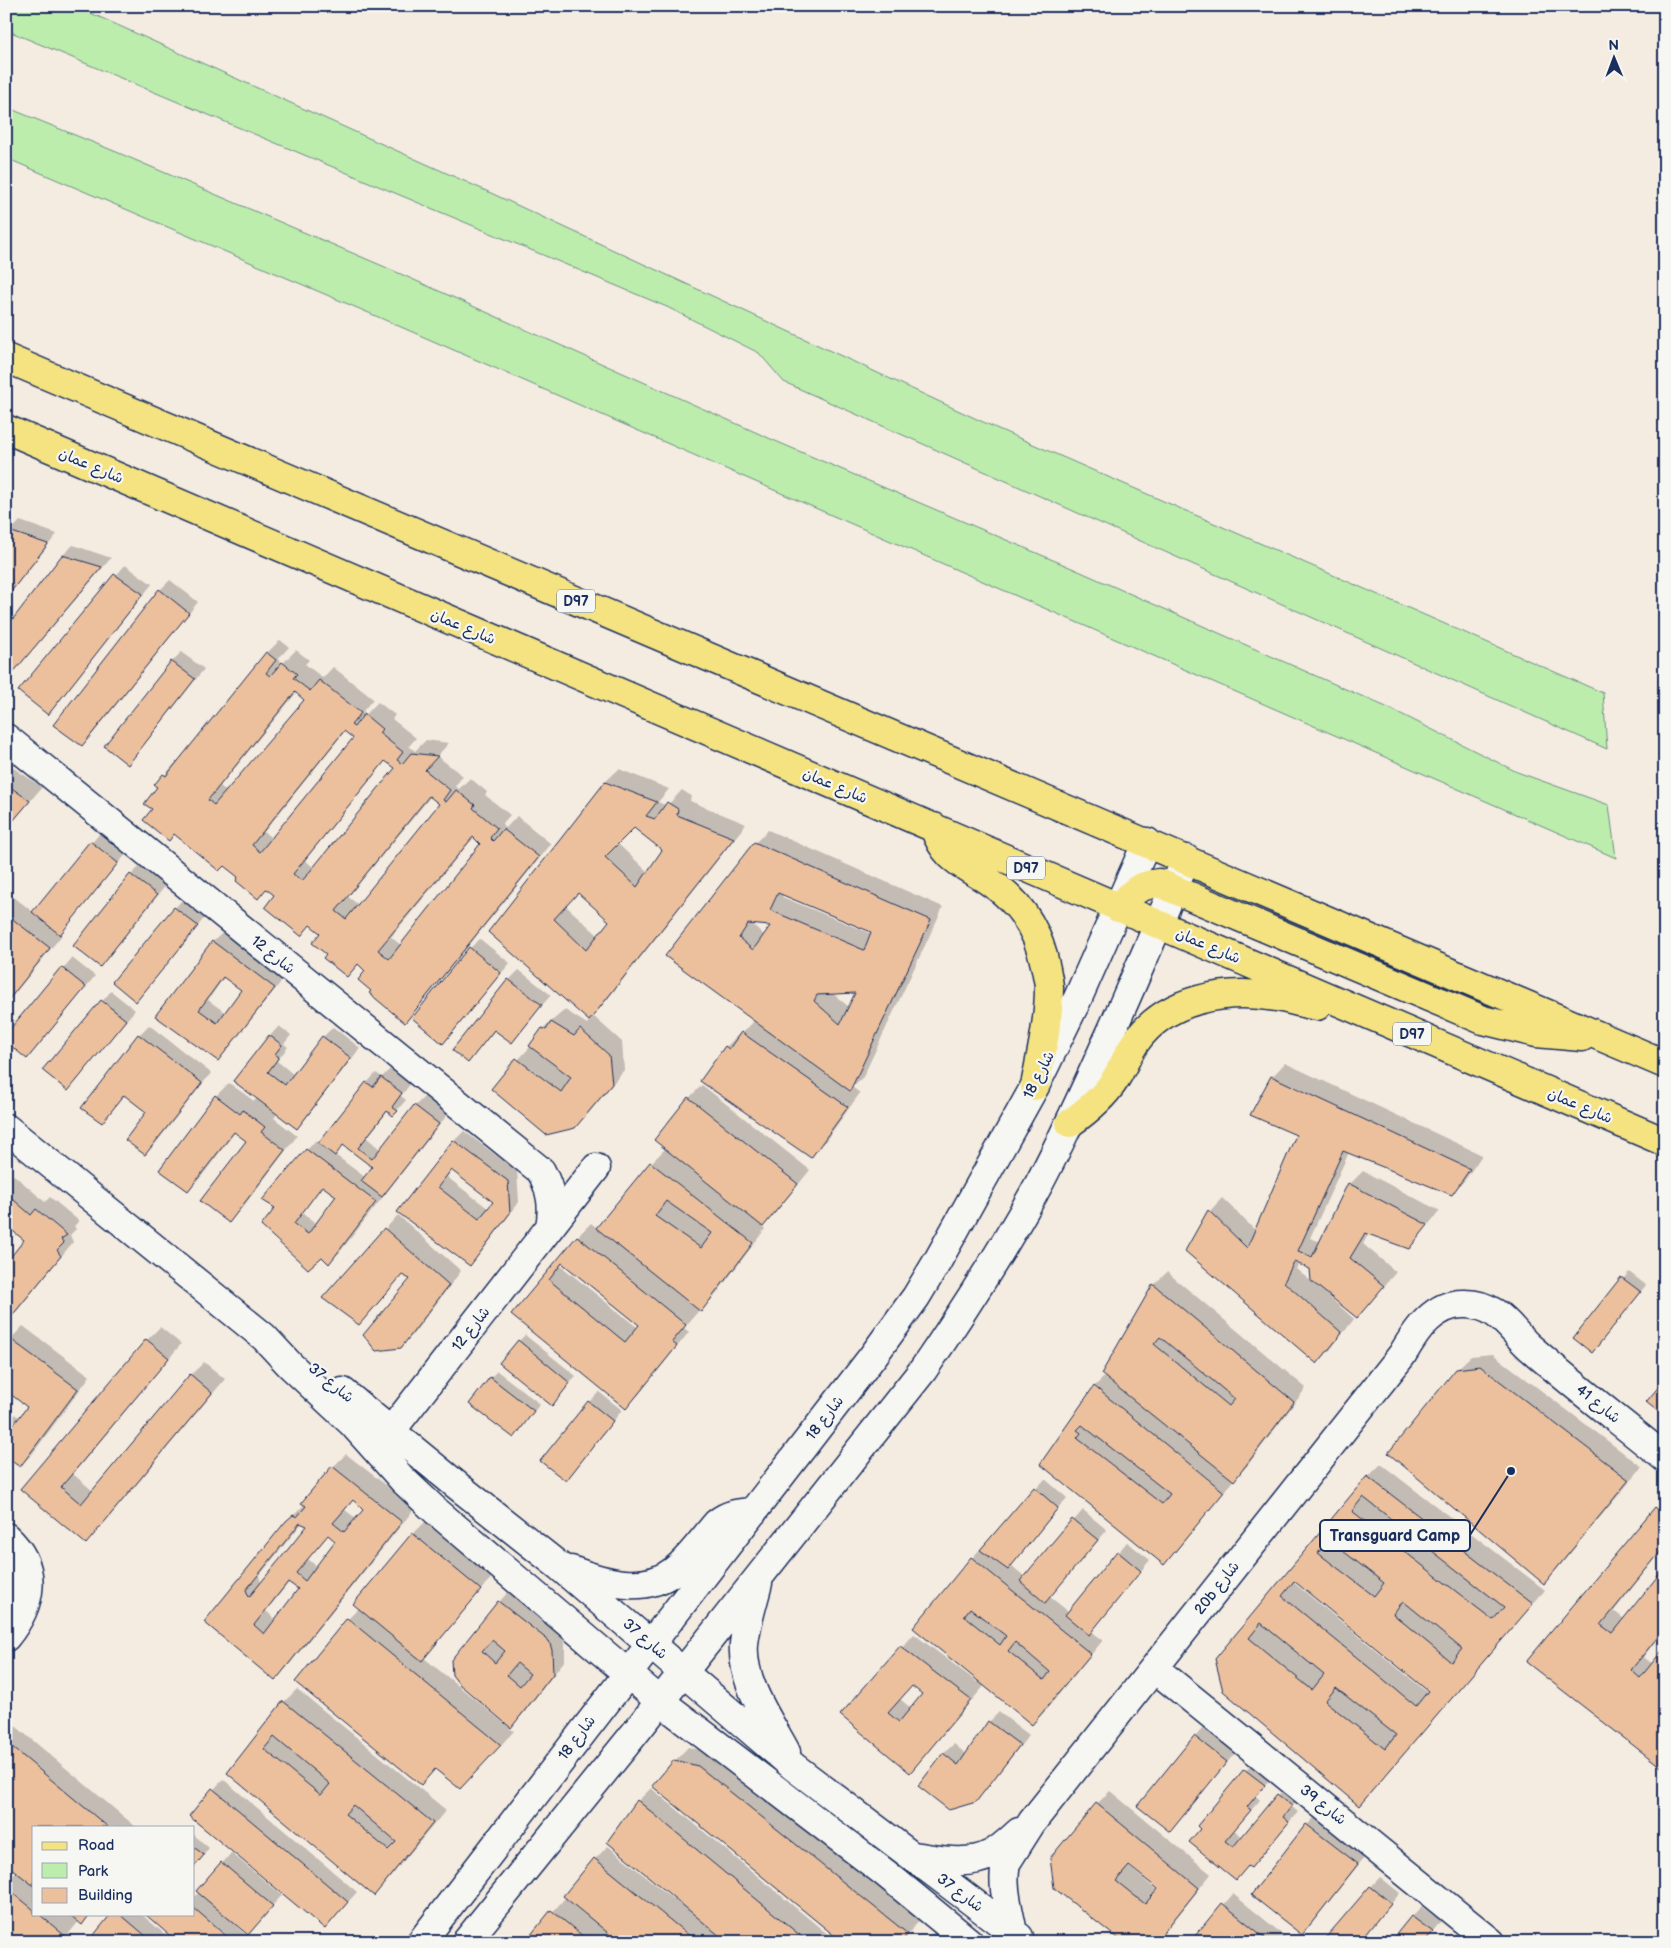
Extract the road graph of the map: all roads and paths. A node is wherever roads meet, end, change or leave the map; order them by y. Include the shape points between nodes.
1 (6, 358) edge
2 (6, 430) edge
3 (6, 738) edge
4 (934, 828) junction
5 (1147, 842) junction
6 (1186, 859) junction
7 (1174, 888) junction
8 (1118, 908) junction
9 (1159, 924) junction
10 (1349, 1006) junction
11 (1604, 1038) junction
12 (1665, 1064) edge
13 (1035, 1086) junction
14 (1070, 1123) junction
15 (6, 1128) edge
16 (1665, 1142) edge
17 (541, 1171) junction
18 (550, 1227) junction
19 (264, 1337) junction
20 (1402, 1355) joint
21 (391, 1431) junction
22 (1665, 1458) edge
23 (752, 1512) junction
24 (6, 1537) edge
25 (560, 1566) junction
26 (6, 1571) edge
27 (760, 1575) junction
28 (6, 1598) edge
29 (6, 1637) edge
30 (650, 1644) junction
31 (1154, 1668) junction
32 (628, 1672) junction
33 (682, 1672) junction
34 (660, 1700) junction
35 (794, 1767) junction
36 (1032, 1822) junction
37 (912, 1856) junction
38 (1019, 1937) edge
39 (421, 1942) edge
40 (466, 1942) edge
41 (969, 1942) edge
42 (1491, 1942) edge

1 - 5 main road, D97
2 - 4 main road, شارع عمان / D97
3 - 17 street, شارع 12
4 - 8 main road, شارع عمان / D97
4 - 13 main road via 951,857 1004,892 1023,913 1036,936 1049,987
5 - 6 main road, D97
5 - 8 street, شارع 18
6 - 7 street
6 - 11 main road, D97
7 - 8 main road via 1159,883 1143,885
7 - 9 street
7 - 11 main road via 1483,1020 1536,1033
8 - 9 main road, شارع عمان / D97
8 - 13 street, شارع 18
9 - 10 main road, شارع عمان / D97
9 - 14 street
10 - 14 main road via 1335,1008 1242,994 1218,995 1183,1005 1154,1021 1142,1033 1110,1086 1087,1111
10 - 16 main road, شارع عمان / D97
11 - 12 main road, D97
13 - 23 street, شارع 18 via 896,1327
14 - 27 street via 999,1253 923,1370
15 - 19 street, شارع 37
17 - 18 street via 552,1202
17 - 18 street, شارع 12 via 560,1173 596,1168
18 - 21 street, شارع 12
19 - 21 street, شارع 37 via 309,1364
19 - 32 street, شارع 37 via 352,1423 418,1495
20 - 22 street, شارع 41 via 1443,1326 1464,1320 1484,1322 1531,1349
20 - 31 street, 20b شارع
21 - 25 street, شارع 37
23 - 25 street via 724,1518 680,1566 654,1582 628,1584 608,1581
23 - 30 street, شارع 18
24 - 29 street via 17,1548 26,1565 28,1587 23,1613
25 - 30 street, شارع 37
26 - 28 street
27 - 33 street
27 - 35 street via 744,1646 746,1668
30 - 32 street, شارع 18
30 - 33 street, شارع 37
31 - 36 street, 20b شارع
31 - 42 street, شارع 39
32 - 34 street, شارع 37
32 - 39 street, شارع 18
33 - 34 street
33 - 35 street, شارع 37
34 - 40 street
34 - 41 street, شارع 37
35 - 37 street, شارع 37
36 - 37 street, 20b شارع via 999,1849 982,1858 957,1861
36 - 38 street, 20b شارع via 1004,1871 1004,1887
37 - 38 street, شارع 37

